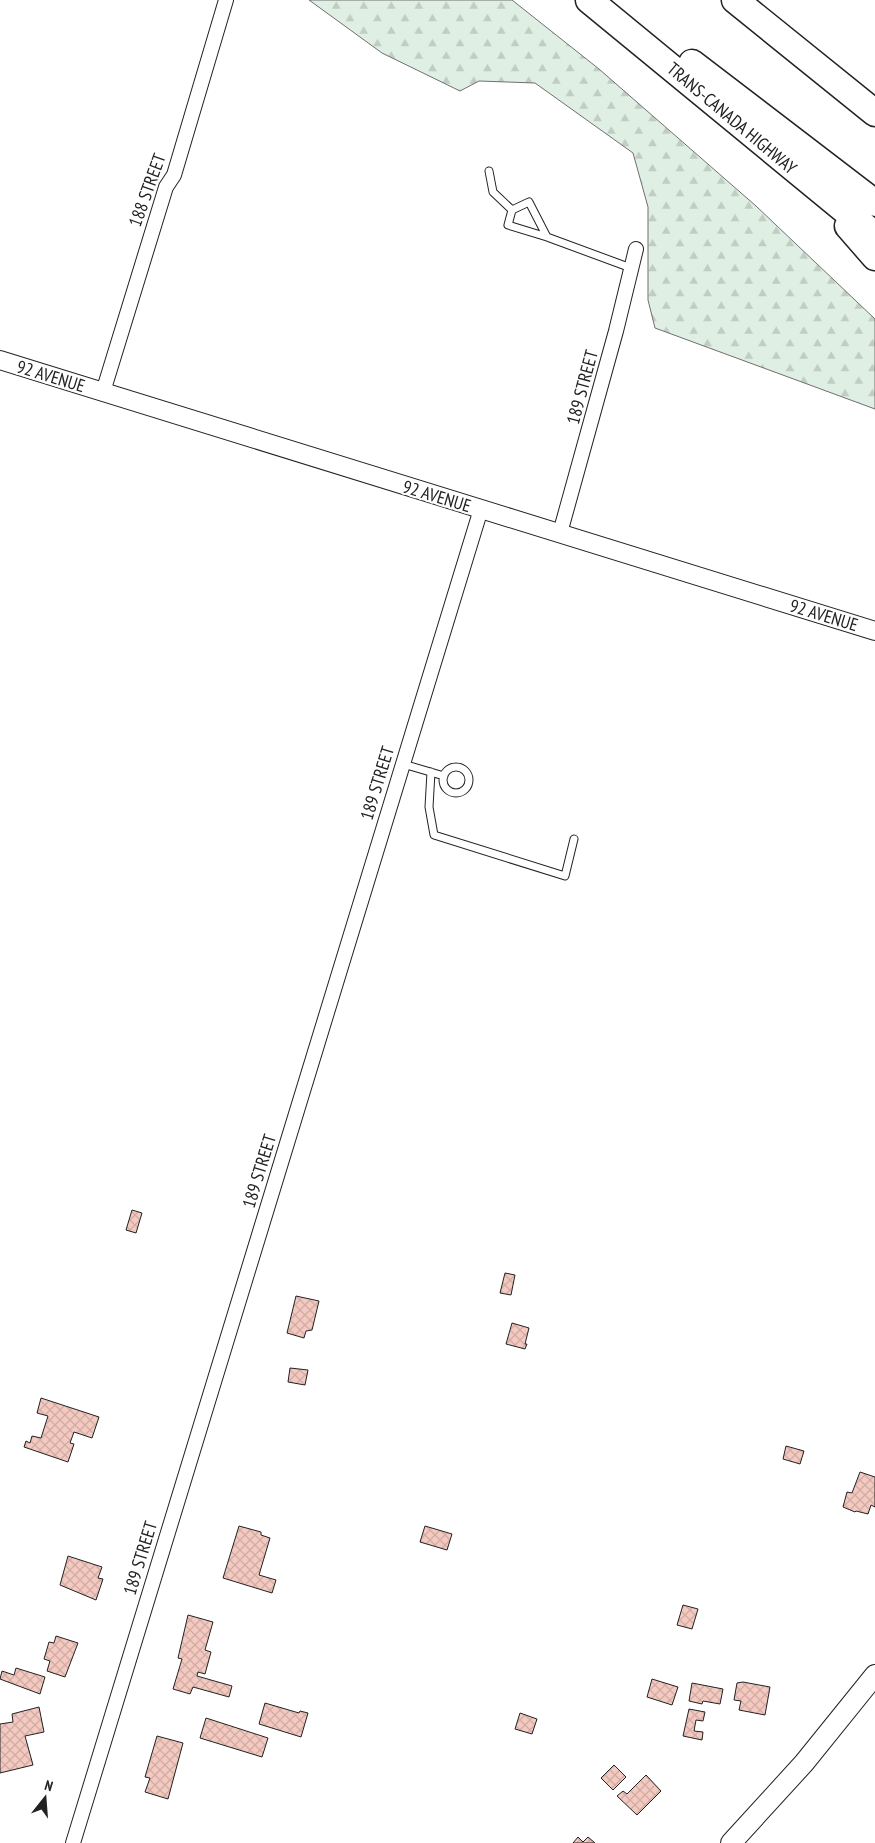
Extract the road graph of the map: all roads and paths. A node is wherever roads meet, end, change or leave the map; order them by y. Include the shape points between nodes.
1 (226, 0) edge
2 (589, 0) edge
3 (607, 0) edge
4 (735, 0) edge
5 (875, 113) edge
6 (489, 170) dead end
7 (810, 183) junction
8 (875, 204) edge
9 (512, 210) junction
10 (875, 235) edge
11 (547, 237) junction
12 (636, 249) dead end
13 (875, 257) edge
14 (631, 268) junction
15 (0, 360) edge
16 (102, 392) junction
17 (481, 509) junction
18 (560, 533) junction
19 (875, 631) edge
20 (403, 764) junction
21 (431, 772) junction
22 (444, 776) dead end
23 (574, 838) dead end
24 (875, 1675) edge
25 (73, 1843) edge
26 (731, 1843) edge

1 - 16 street, 188 STREET via 174,175 166,187
2 - 7 highway, TRANS-CANADA HIGHWAY
3 - 8 highway, TRANS-CANADA HIGHWAY
4 - 5 highway
6 - 9 lane via 493,192
7 - 10 highway, TRANS-CANADA HIGHWAY
7 - 13 highway
9 - 11 lane via 508,225
9 - 11 lane via 529,202
11 - 14 lane
12 - 14 street, 189 STREET
14 - 18 street, 189 STREET
15 - 16 street, 92 AVENUE
16 - 17 street, 92 AVENUE
17 - 18 street, 92 AVENUE
17 - 20 street, 189 STREET
18 - 19 street, 92 AVENUE
20 - 21 lane
20 - 25 street, 189 STREET
21 - 22 lane
21 - 23 lane via 429,807 434,835 565,876
24 - 26 main road via 804,1763

